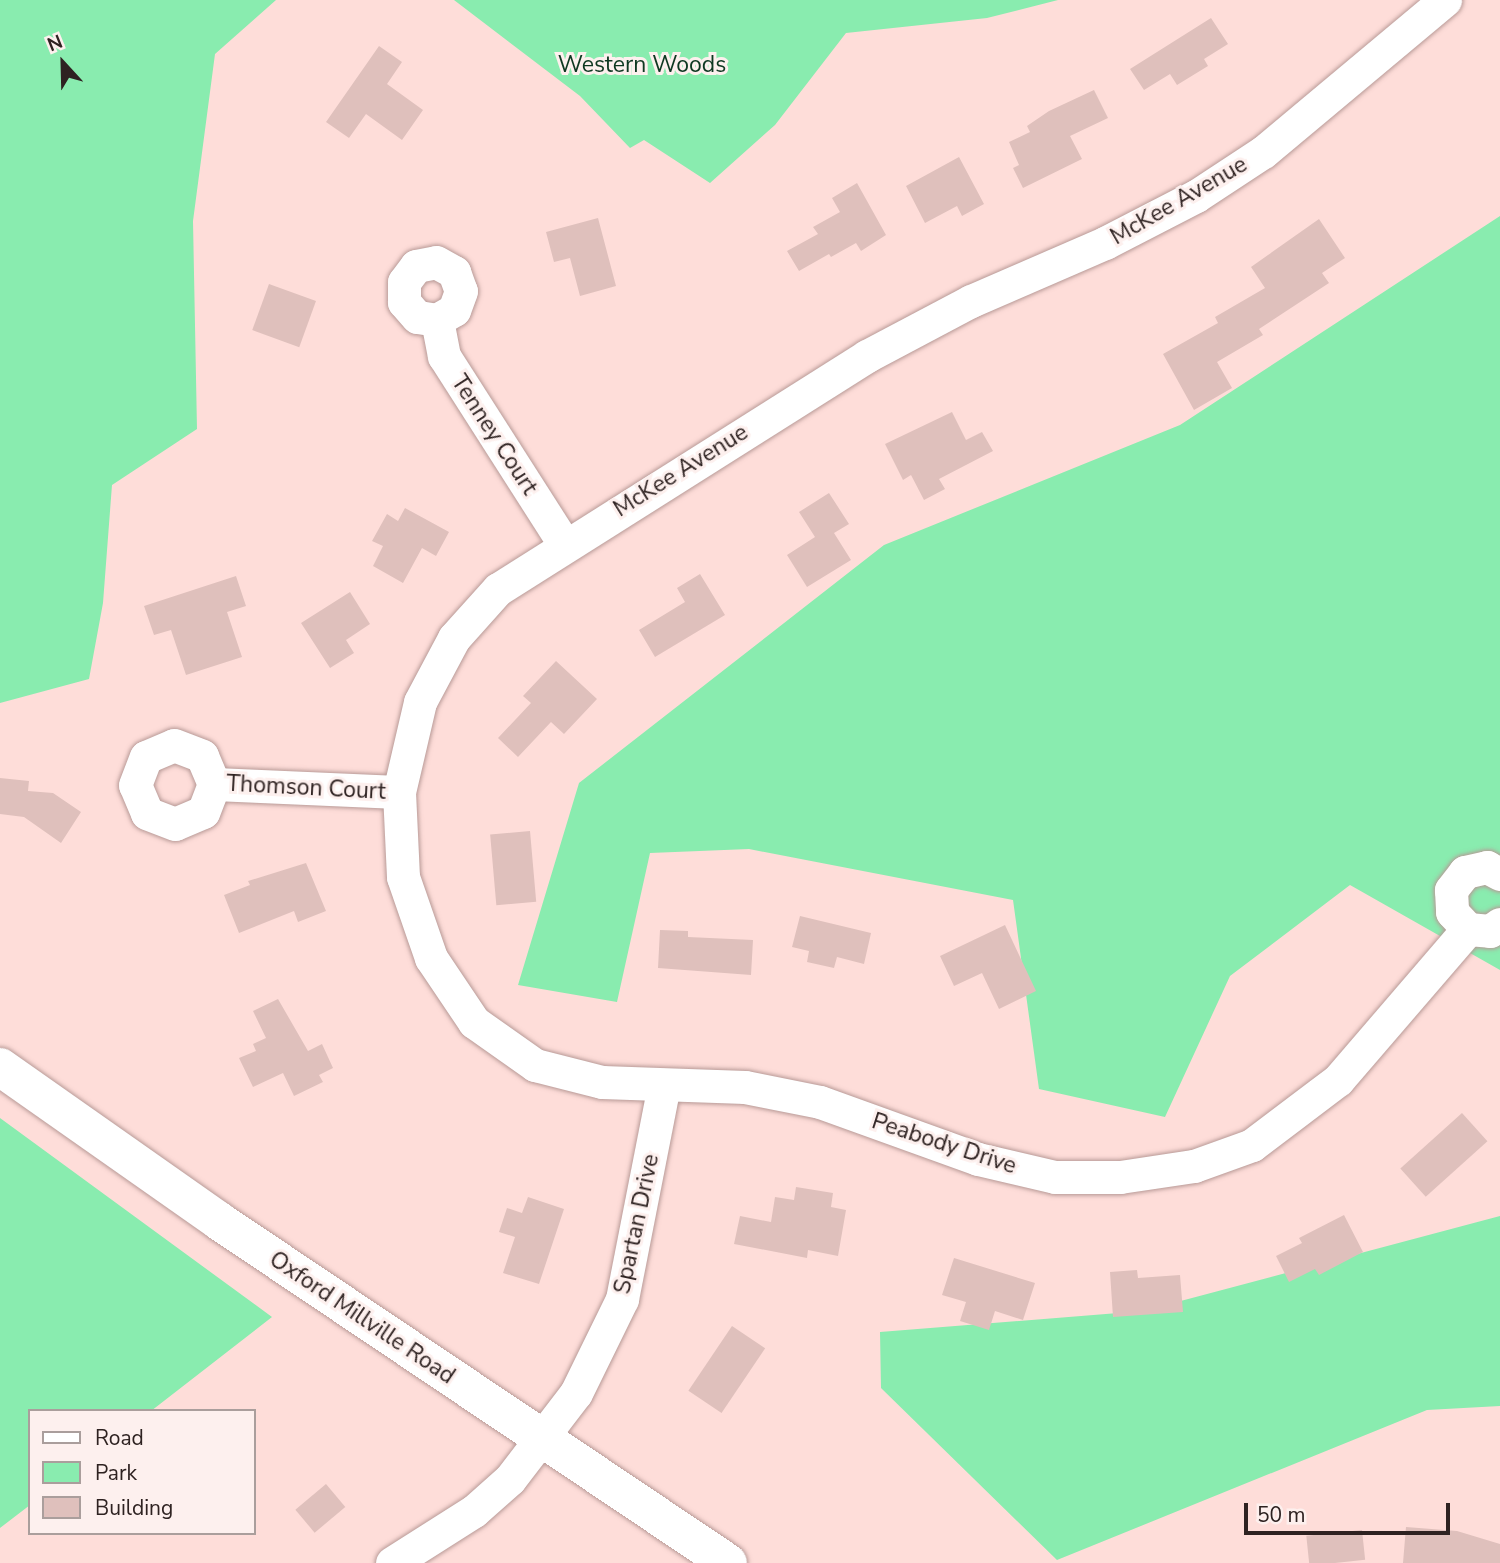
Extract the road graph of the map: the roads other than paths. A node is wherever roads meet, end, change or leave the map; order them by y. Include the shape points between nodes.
1 (1445, 0) edge
2 (437, 320) dead end
3 (564, 544) junction
4 (214, 784) dead end
5 (399, 792) junction
6 (1500, 874) edge
7 (1484, 926) edge
8 (0, 1067) edge
9 (664, 1085) junction
10 (541, 1439) junction
11 (392, 1563) edge
12 (728, 1563) edge

1 - 3 street, McKee Avenue via 1263,152 1196,196 867,356
2 - 3 street, Tenney Court via 444,356
3 - 5 street, McKee Avenue via 498,589 454,638 420,702
4 - 5 street, Thomson Court
5 - 9 street, McKee Avenue via 404,877 431,958 474,1022 535,1065 602,1082
6 - 7 street, Peabody Drive via 1487,867 1465,872 1451,890 1452,912
7 - 9 street, Peabody Drive via 1338,1080 1252,1145 1194,1166 1120,1177 1055,1177 978,1159 820,1102 745,1087
8 - 10 highway, Oxford Millville Road
9 - 10 street, Spartan Drive via 622,1299 576,1393
10 - 11 street, Spartan Drive via 510,1479 474,1511
10 - 12 highway, Oxford Millville Road

